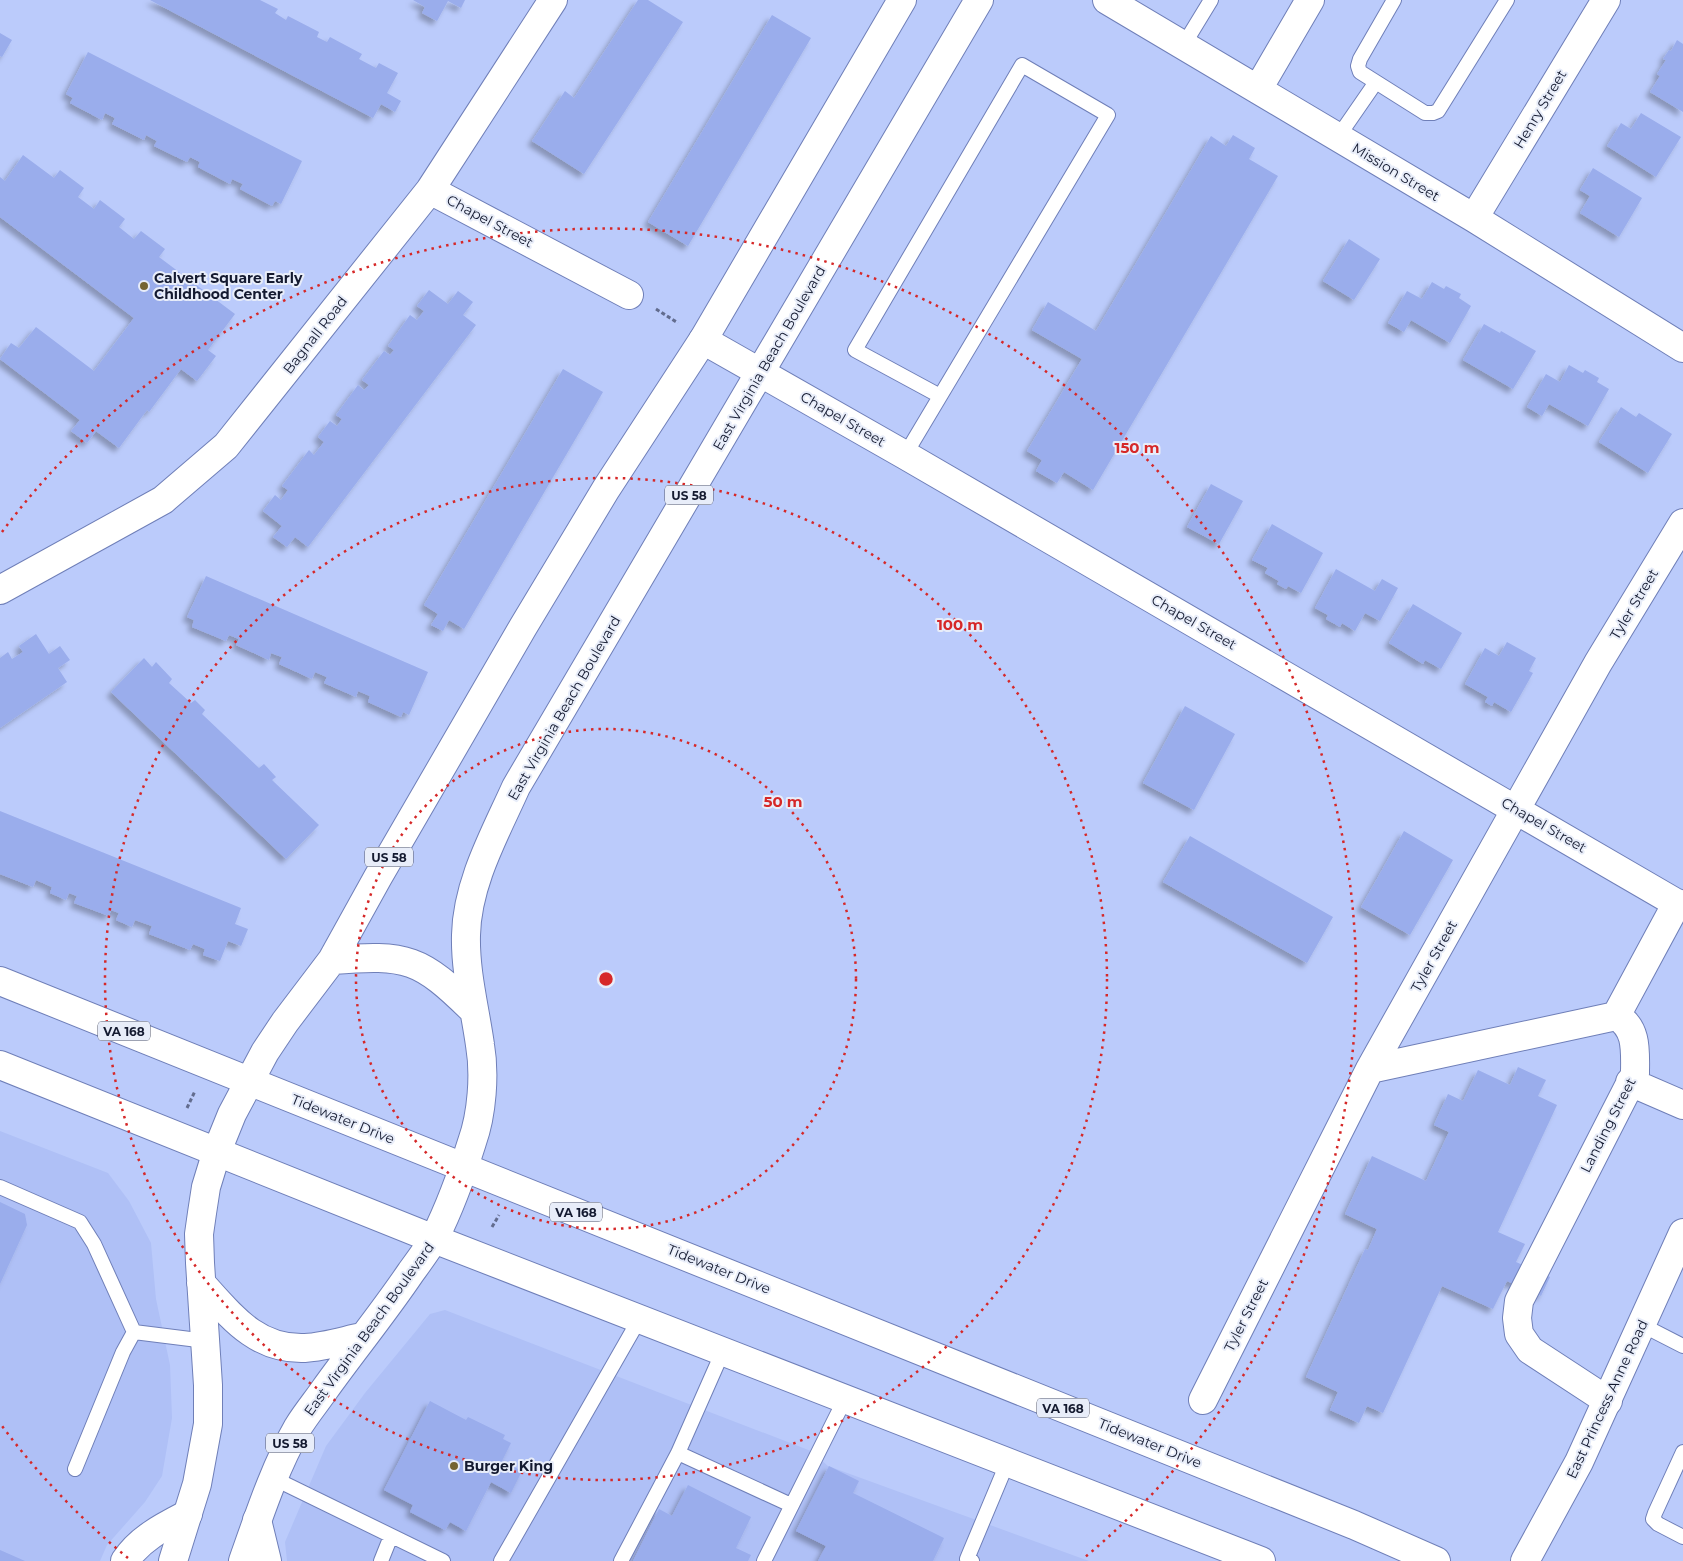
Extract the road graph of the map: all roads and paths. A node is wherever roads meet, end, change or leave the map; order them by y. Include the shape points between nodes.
1 (553, 0) edge
2 (902, 0) edge
3 (979, 0) edge
4 (1107, 0) edge
5 (1211, 0) edge
6 (1310, 0) edge
7 (1394, 0) edge
8 (1508, 0) edge
9 (1606, 0) edge
10 (1183, 46) junction
11 (1376, 82) junction
12 (1258, 89) junction
13 (1338, 137) junction
14 (430, 190) junction
15 (1474, 218) junction
16 (629, 295) joint
17 (703, 340) junction
18 (1683, 348) edge
19 (761, 373) junction
20 (940, 396) junction
21 (905, 455) junction
22 (1683, 523) edge
23 (0, 590) edge
24 (1516, 810) junction
25 (1680, 905) edge
26 (332, 960) junction
27 (0, 981) edge
28 (474, 1012) junction
29 (1616, 1016) junction
30 (0, 1065) edge
31 (1370, 1069) junction
32 (248, 1082) junction
33 (1630, 1082) junction
34 (197, 1088) dead end
35 (1683, 1105) edge
36 (185, 1113) dead end
37 (217, 1151) junction
38 (464, 1167) junction
39 (0, 1188) edge
40 (502, 1210) dead end
41 (489, 1232) dead end
42 (1683, 1233) edge
43 (434, 1238) junction
44 (202, 1283) junction
45 (640, 1318) junction
46 (1642, 1325) junction
47 (134, 1332) junction
48 (362, 1338) junction
49 (206, 1341) junction
50 (1683, 1346) edge
51 (723, 1350) junction
52 (845, 1399) junction
53 (1203, 1400) dead end
54 (1608, 1401) junction
55 (1683, 1452) edge
56 (678, 1453) junction
57 (1008, 1461) junction
58 (75, 1469) dead end
59 (273, 1478) junction
60 (791, 1505) junction
61 (188, 1514) junction
62 (257, 1520) junction
63 (391, 1536) junction
64 (1683, 1536) edge
65 (125, 1561) edge
66 (173, 1561) edge
67 (243, 1561) edge
68 (267, 1561) edge
69 (381, 1561) edge
70 (442, 1561) edge
71 (501, 1561) edge
72 (621, 1561) edge
73 (764, 1561) edge
74 (972, 1561) edge
75 (1261, 1561) edge
76 (1436, 1561) edge
77 (1525, 1561) edge

1 - 14 main road, Bagnall Road
2 - 17 main road, US 58
3 - 19 main road, East Virginia Beach Boulevard / US 58
4 - 10 main road, Mission Street
5 - 10 lane
6 - 12 main road
7 - 11 lane via 1358,66 1360,72
8 - 11 lane via 1438,111 1425,113
9 - 15 main road, Henry Street
10 - 12 main road, Mission Street
11 - 13 lane
12 - 13 main road, Mission Street
13 - 15 main road, Mission Street
14 - 16 main road, Chapel Street
14 - 23 main road, Bagnall Road via 226,446 163,500
15 - 18 main road, Mission Street
16 - 17 path
17 - 19 main road, Chapel Street
17 - 26 main road, US 58 via 606,489 522,627
19 - 21 main road, Chapel Street
19 - 28 main road, East Virginia Beach Boulevard / US 58 via 516,787 476,881 467,916 467,958
20 - 20 lane via 1108,115 1022,65 855,350
20 - 21 lane
21 - 24 main road, Chapel Street
22 - 24 main road, Tyler Street via 1598,663
24 - 25 main road, Chapel Street
24 - 31 main road, Tyler Street
25 - 29 main road
26 - 28 main road via 385,957 414,963 445,983
26 - 32 main road, US 58 via 285,1022
27 - 32 main road, Tidewater Drive / VA 168
28 - 38 main road, East Virginia Beach Boulevard / US 58 via 481,1046 480,1100 474,1139
29 - 31 main road
29 - 33 main road, Landing Street via 1625,1021 1636,1044 1634,1074
30 - 37 main road
31 - 53 main road, Tyler Street
32 - 37 main road, US 58
32 - 38 main road, Tidewater Drive / VA 168
33 - 35 main road
33 - 54 main road, Landing Street via 1519,1301 1517,1318 1519,1334 1530,1350
34 - 36 path
37 - 43 main road
37 - 44 main road, US 58 via 206,1187 199,1234
38 - 43 main road, East Virginia Beach Boulevard / US 58
38 - 76 main road, Tidewater Drive / VA 168 via 1345,1521
39 - 47 lane via 80,1222 94,1244
40 - 41 path
42 - 46 main road, East Princess Anne Road
43 - 45 main road
43 - 48 main road, East Virginia Beach Boulevard / US 58
44 - 48 main road via 241,1325 263,1340 307,1348
44 - 49 main road, US 58
45 - 51 main road
45 - 71 lane
46 - 50 lane
46 - 54 main road, East Princess Anne Road
47 - 49 lane
47 - 58 lane
48 - 59 main road, East Virginia Beach Boulevard / US 58 via 298,1427
49 - 61 main road, US 58 via 208,1424
51 - 52 main road
51 - 56 lane
52 - 57 main road
52 - 60 lane
54 - 77 main road, East Princess Anne Road
55 - 64 lane via 1654,1519
56 - 60 lane
56 - 72 lane
57 - 74 lane via 967,1559
57 - 75 main road
59 - 62 main road, East Virginia Beach Boulevard / US 58
59 - 63 lane
60 - 73 lane
61 - 65 main road via 154,1532
61 - 66 main road, US 58
62 - 67 main road, East Virginia Beach Boulevard / US 58
62 - 68 main road
63 - 69 lane
63 - 70 lane

